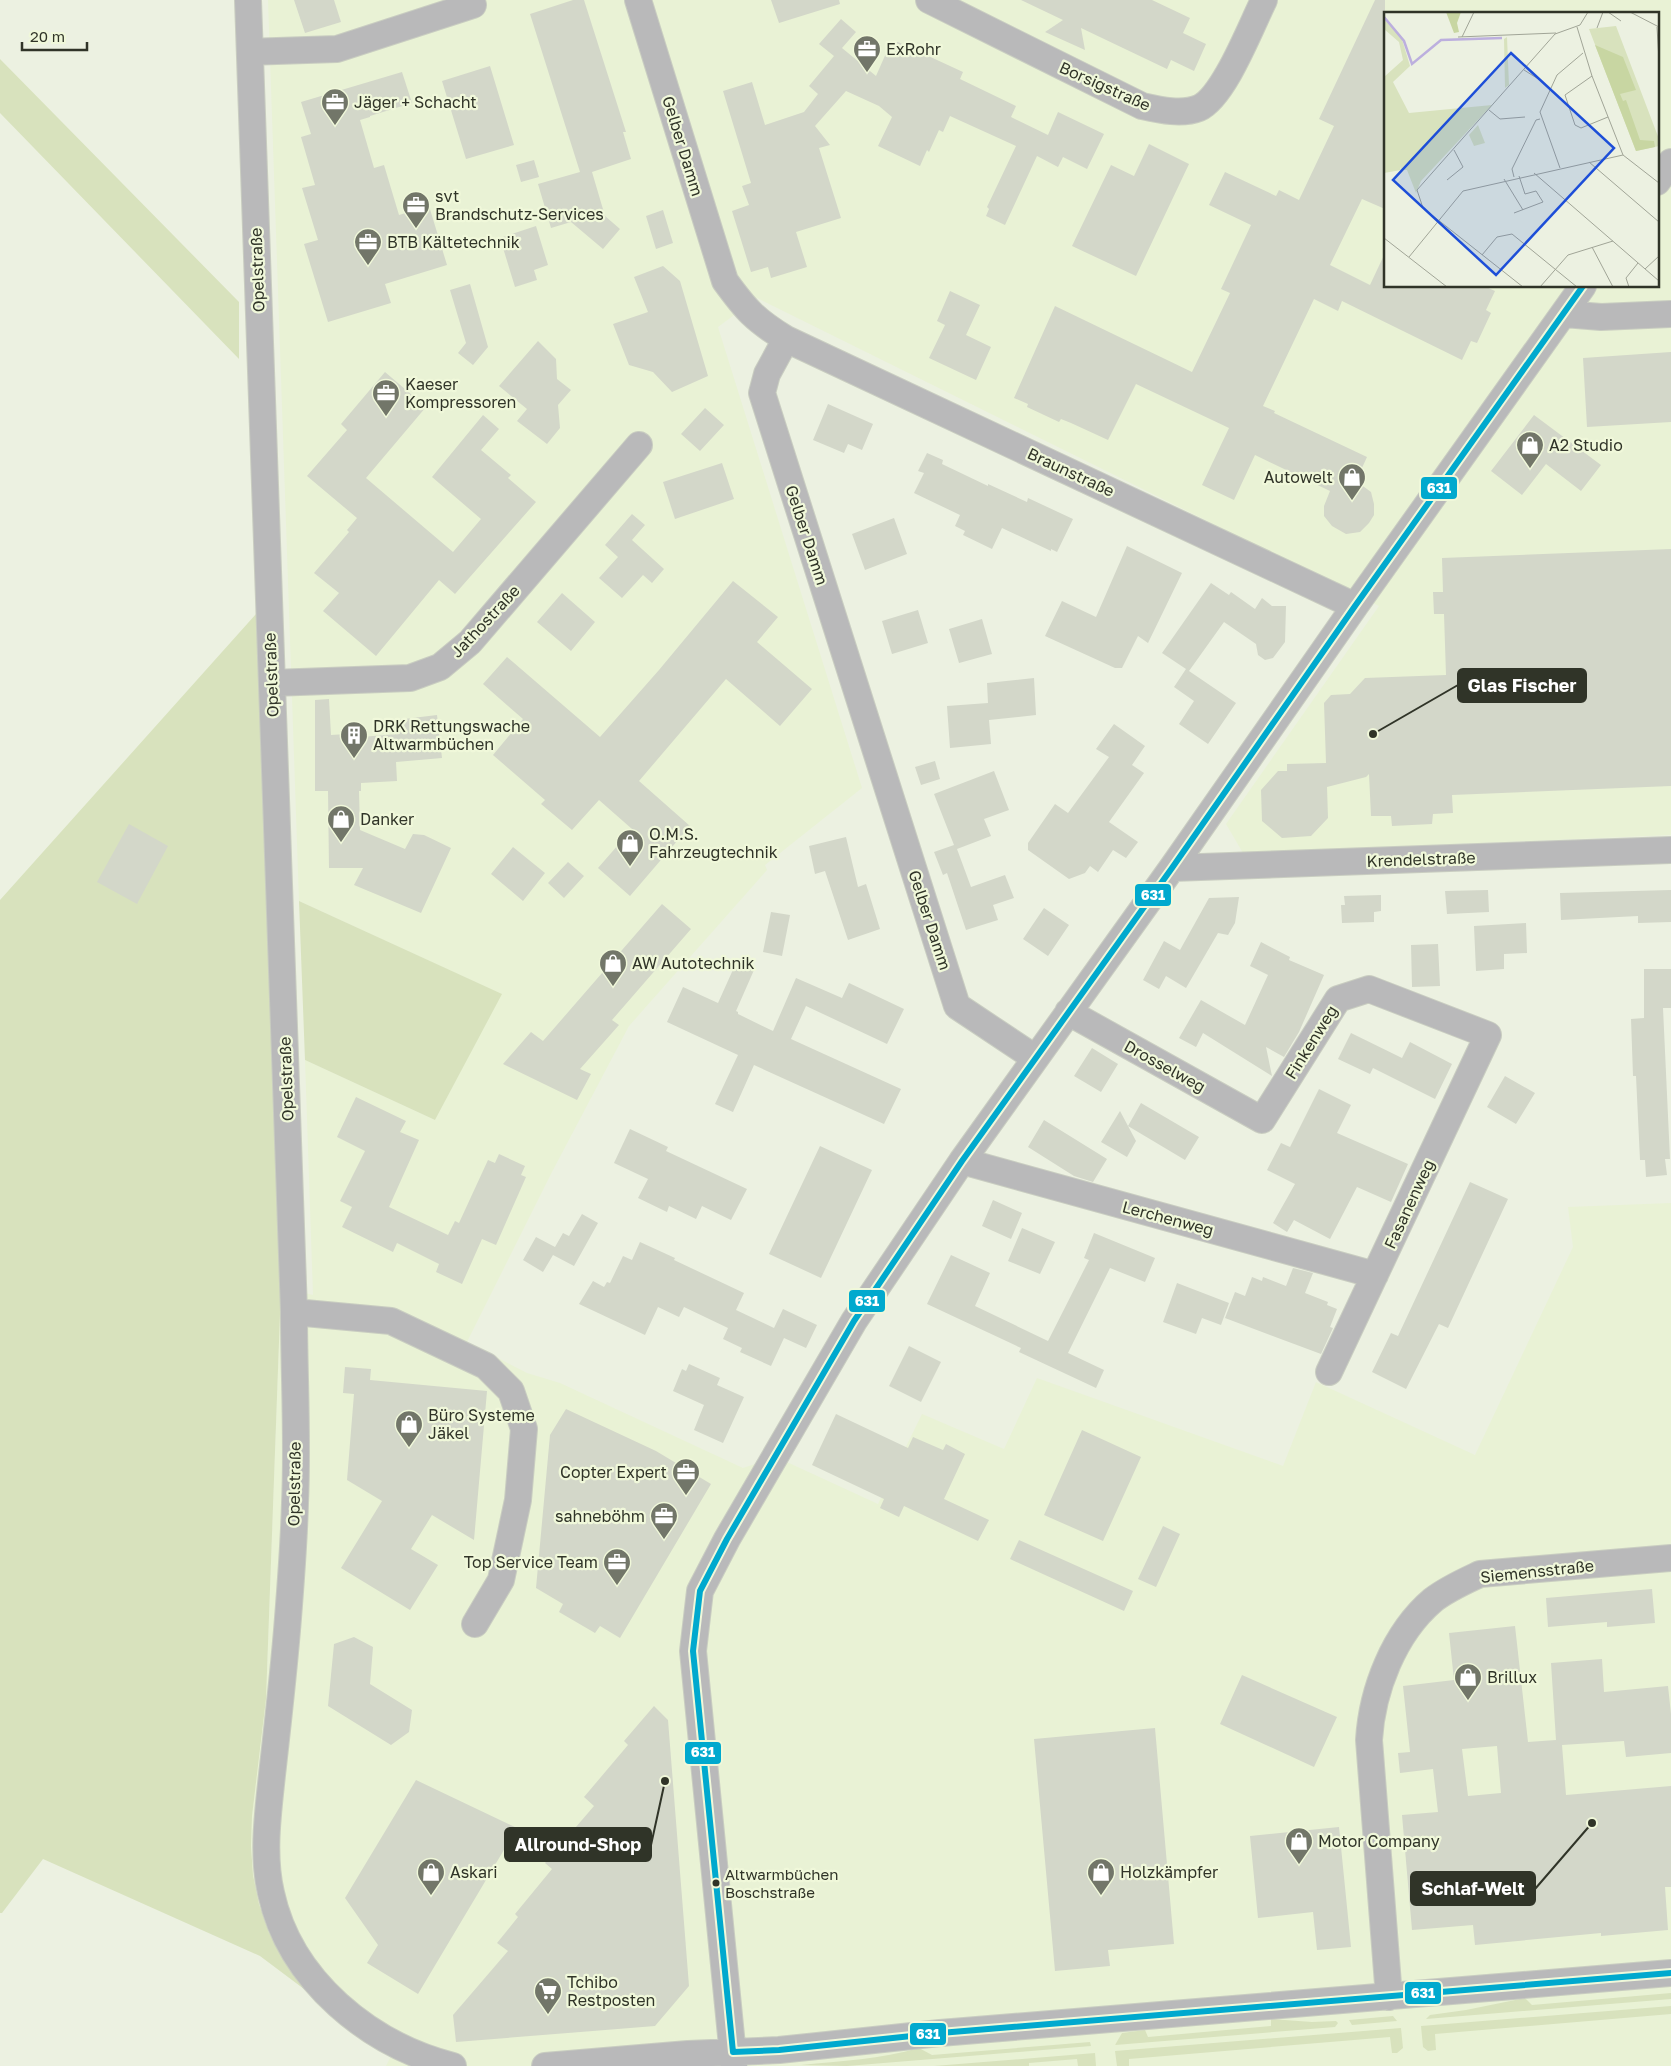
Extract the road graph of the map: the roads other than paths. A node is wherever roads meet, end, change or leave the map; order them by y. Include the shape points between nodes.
1 (248, 0) edge
2 (638, 0) edge
3 (929, 0) edge
4 (1264, 0) edge
5 (473, 5) dead end
6 (250, 52) junction
7 (1671, 162) edge
8 (1658, 181) edge
9 (1583, 288) edge
10 (1564, 314) junction
11 (1671, 314) edge
12 (786, 338) junction
13 (639, 445) dead end
14 (1355, 606) junction
15 (272, 683) junction
16 (1671, 850) edge
17 (1172, 868) junction
18 (1068, 1012) junction
19 (1488, 1035) joint
20 (1035, 1058) junction
21 (1262, 1120) joint
22 (962, 1161) junction
23 (1375, 1275) junction
24 (294, 1312) junction
25 (1329, 1372) dead end
26 (1671, 1558) edge
27 (475, 1624) dead end
28 (1671, 1973) edge
29 (1389, 1996) junction
30 (734, 2059) edge
31 (454, 2066) edge
32 (545, 2066) edge

1 - 6 street, Opelstraße
2 - 12 street, Gelber Damm via 725,281 746,310 761,324
3 - 4 street, Borsigstraße via 1142,106 1177,111 1199,108 1216,95
5 - 6 street via 337,49
6 - 15 street, Opelstraße
7 - 8 street
9 - 10 street
10 - 11 street via 1601,317
10 - 14 street
12 - 14 street, Braunstraße
12 - 20 street, Gelber Damm via 767,374 762,392 957,1006
13 - 15 street, Jathostraße via 470,642 440,667 410,678
14 - 17 street
15 - 24 street, Opelstraße
16 - 17 street, Krendelstraße
17 - 18 street
18 - 20 street
18 - 21 street, Drosselweg
19 - 21 street, Finkenweg via 1369,989 1338,999
19 - 23 street, Fasanenweg
20 - 22 street
22 - 23 street, Lerchenweg
22 - 30 street via 854,1321 727,1539 700,1592 693,1651
23 - 25 street, Fasanenweg
24 - 27 street via 392,1321 486,1366 511,1391 524,1429 518,1500 501,1580
24 - 31 street, Opelstraße via 296,1502 267,1833 271,1894 297,1956 317,1984 343,2010 368,2028 428,2060
26 - 29 street, Siemensstraße via 1480,1574 1434,1599 1405,1632 1390,1659 1370,1719
28 - 29 street
29 - 30 street via 940,2033 778,2050
30 - 32 street

